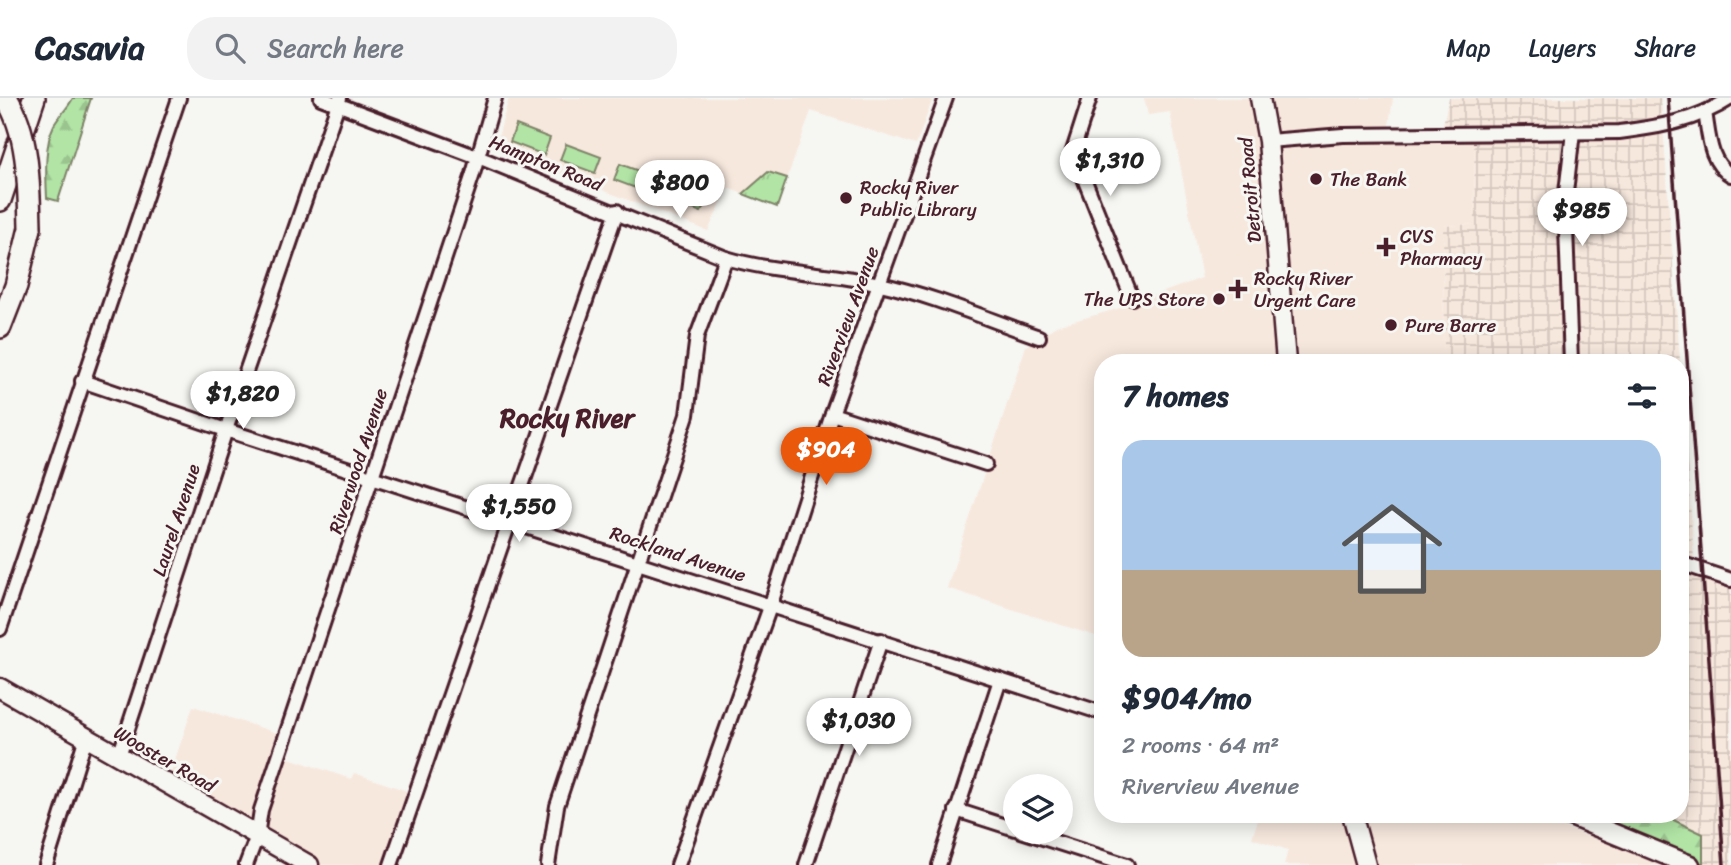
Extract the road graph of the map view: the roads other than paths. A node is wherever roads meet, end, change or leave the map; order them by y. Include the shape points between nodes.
1 (6, 98) edge
2 (34, 98) edge
3 (179, 98) edge
4 (321, 98) edge
5 (495, 98) edge
6 (946, 98) edge
7 (1090, 98) edge
8 (1260, 98) edge
9 (1731, 98) edge
10 (339, 101) edge
11 (1705, 112) junction
12 (1573, 132) junction
13 (1268, 141) junction
14 (478, 157) junction
15 (1731, 175) edge
16 (0, 200) edge
17 (617, 211) junction
18 (726, 258) junction
19 (880, 284) junction
20 (1132, 298) dead end
21 (0, 327) edge
22 (1039, 337) dead end
23 (1285, 354) edge
24 (1571, 354) edge
25 (82, 381) junction
26 (832, 414) junction
27 (226, 430) junction
28 (986, 464) dead end
29 (373, 475) junction
30 (510, 521) junction
31 (639, 562) junction
32 (1689, 566) edge
33 (1731, 580) edge
34 (771, 604) junction
35 (0, 629) edge
36 (881, 640) junction
37 (1000, 680) junction
38 (0, 688) edge
39 (1094, 710) edge
40 (86, 737) junction
41 (119, 756) junction
42 (956, 810) junction
43 (1354, 823) edge
44 (1588, 823) edge
45 (1003, 825) edge
46 (257, 836) junction
47 (1062, 844) edge
48 (1688, 864) edge
49 (46, 865) edge
50 (246, 865) edge
51 (309, 865) edge
52 (391, 865) edge
53 (548, 865) edge
54 (678, 865) edge
55 (806, 865) edge
56 (939, 865) edge
57 (1127, 865) edge
58 (1366, 865) edge

1 - 21 highway, bridge via 13,107 29,171 30,228
2 - 16 highway
3 - 25 street
4 - 10 street, Hampton Road
5 - 14 street, Riverwood Avenue
6 - 19 street, Riverview Avenue
7 - 20 street via 1073,151
8 - 13 main road, Detroit Road
9 - 11 street
10 - 14 street, Hampton Road
10 - 27 street, Laurel Avenue
11 - 12 street via 1663,126
11 - 15 street via 1719,169
12 - 13 street via 1343,135
12 - 24 street via 1565,201
13 - 23 main road, Detroit Road
14 - 17 street, Hampton Road
14 - 29 street, Riverwood Avenue
17 - 18 street, Hampton Road
17 - 30 street
18 - 19 street, Hampton Road via 758,268
18 - 31 street via 697,336 687,415
19 - 22 street, Hampton Road
19 - 26 street, Riverview Avenue
25 - 27 street, Rockland Avenue
25 - 35 street
26 - 28 street
26 - 34 street, Riverview Avenue
27 - 29 street, Rockland Avenue
27 - 41 street, Laurel Avenue
29 - 30 street, Rockland Avenue
29 - 46 street, Riverwood Avenue via 261,810
30 - 31 street, Rockland Avenue
30 - 52 street
31 - 34 street, Rockland Avenue
31 - 53 street via 557,806
32 - 33 street
34 - 36 street, Rockland Avenue
34 - 54 street, Riverview Avenue
36 - 37 street, Rockland Avenue
36 - 55 street
37 - 39 street, Rockland Avenue
37 - 42 street
38 - 40 main road, Wooster Road
40 - 41 main road, Wooster Road
40 - 49 street
41 - 46 main road, Wooster Road
42 - 45 street
42 - 56 street
43 - 58 main road
44 - 48 main road
46 - 50 street, Riverwood Avenue
46 - 51 main road, Wooster Road
47 - 57 street

